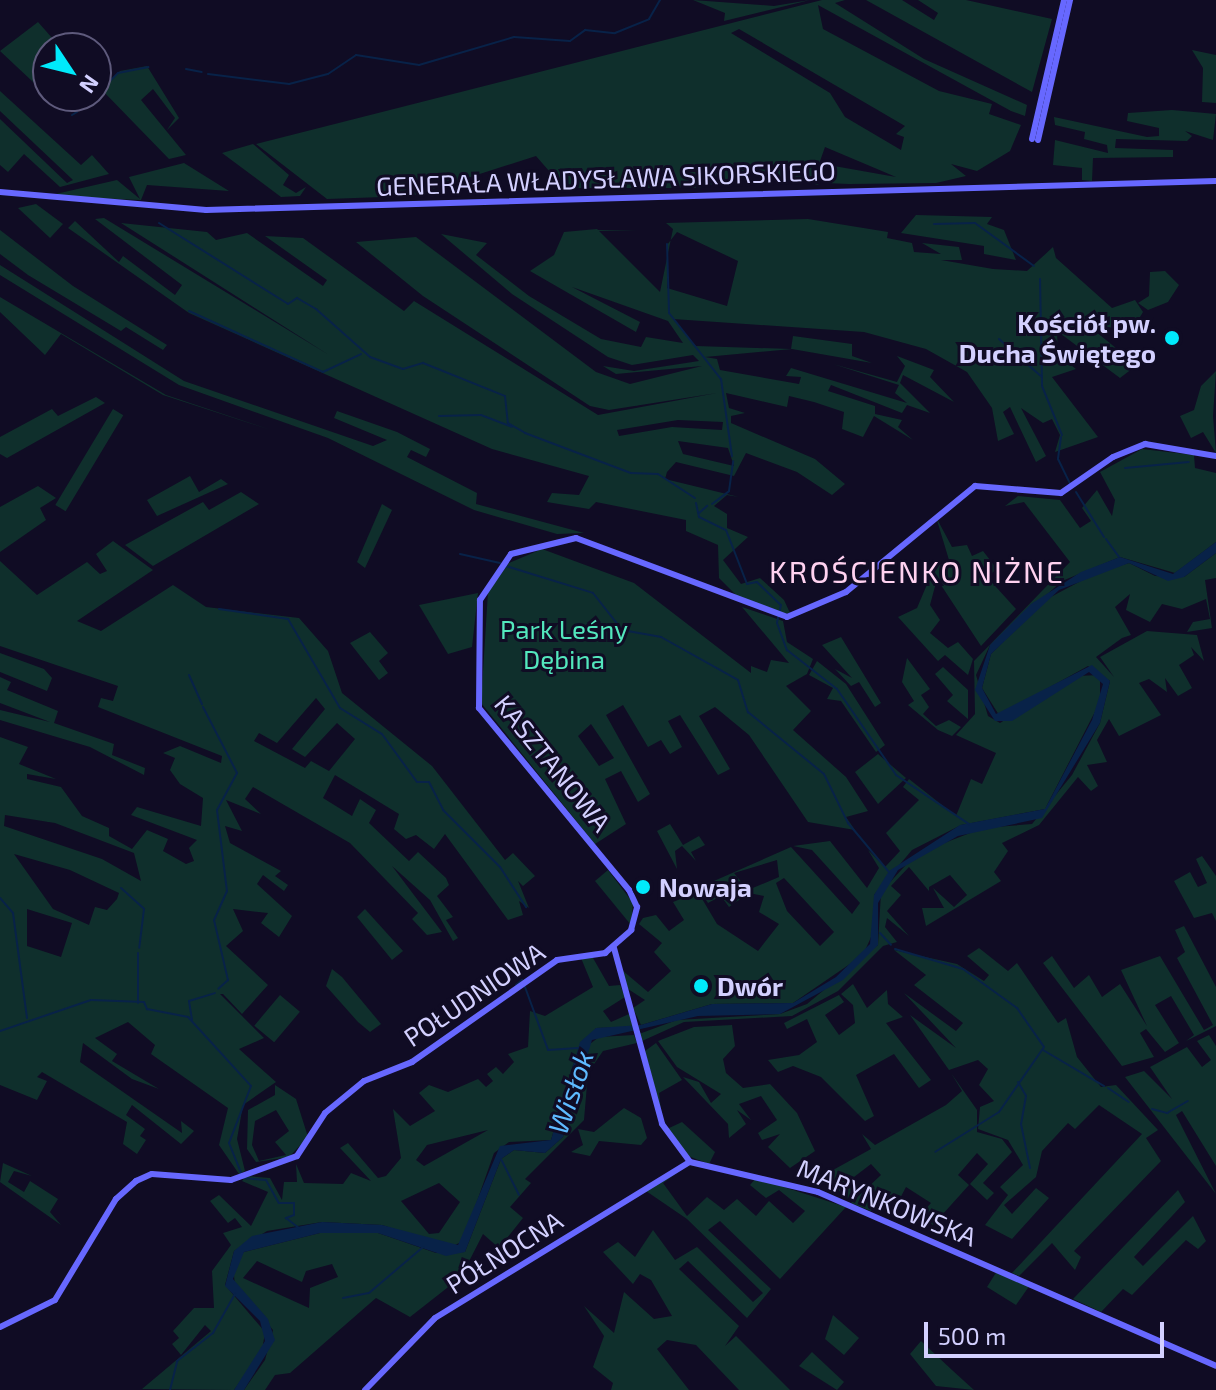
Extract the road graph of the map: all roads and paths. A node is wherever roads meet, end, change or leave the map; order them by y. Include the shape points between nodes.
1 (1064, 0) edge
2 (1070, 0) edge
3 (1055, 38) junction
4 (1035, 139) dead end
5 (1216, 181) edge
6 (0, 192) edge
7 (1216, 456) edge
8 (638, 917) joint
9 (613, 948) junction
10 (601, 954) junction
11 (616, 961) junction
12 (680, 1153) junction
13 (690, 1162) junction
14 (677, 1165) junction
15 (0, 1327) edge
16 (1216, 1366) edge
17 (365, 1390) edge

1 - 3 street
2 - 3 street
3 - 4 street
5 - 6 street, GENERAŁA WŁADYSŁAWA SIKORSKIEGO via 206,210
7 - 8 street, KASZTANOWA via 1145,444 1113,457 1061,493 975,486 846,592 778,618 576,538 528,546 500,564 483,591 476,622 479,708 629,890
8 - 9 street, POŁUDNIOWA
9 - 10 street, POŁUDNIOWA
9 - 11 street, MARYNKOWSKA
10 - 11 street
10 - 15 street, POŁUDNIOWA via 557,960 412,1062 364,1081 325,1113 300,1155 243,1176 152,1174 136,1181 116,1199 55,1300
11 - 12 street, MARYNKOWSKA via 662,1124
12 - 13 street, MARYNKOWSKA
12 - 14 street
13 - 14 street, PÓŁNOCNA
13 - 16 street, MARYNKOWSKA via 828,1196
14 - 17 street, PÓŁNOCNA via 618,1212 578,1229 435,1318

